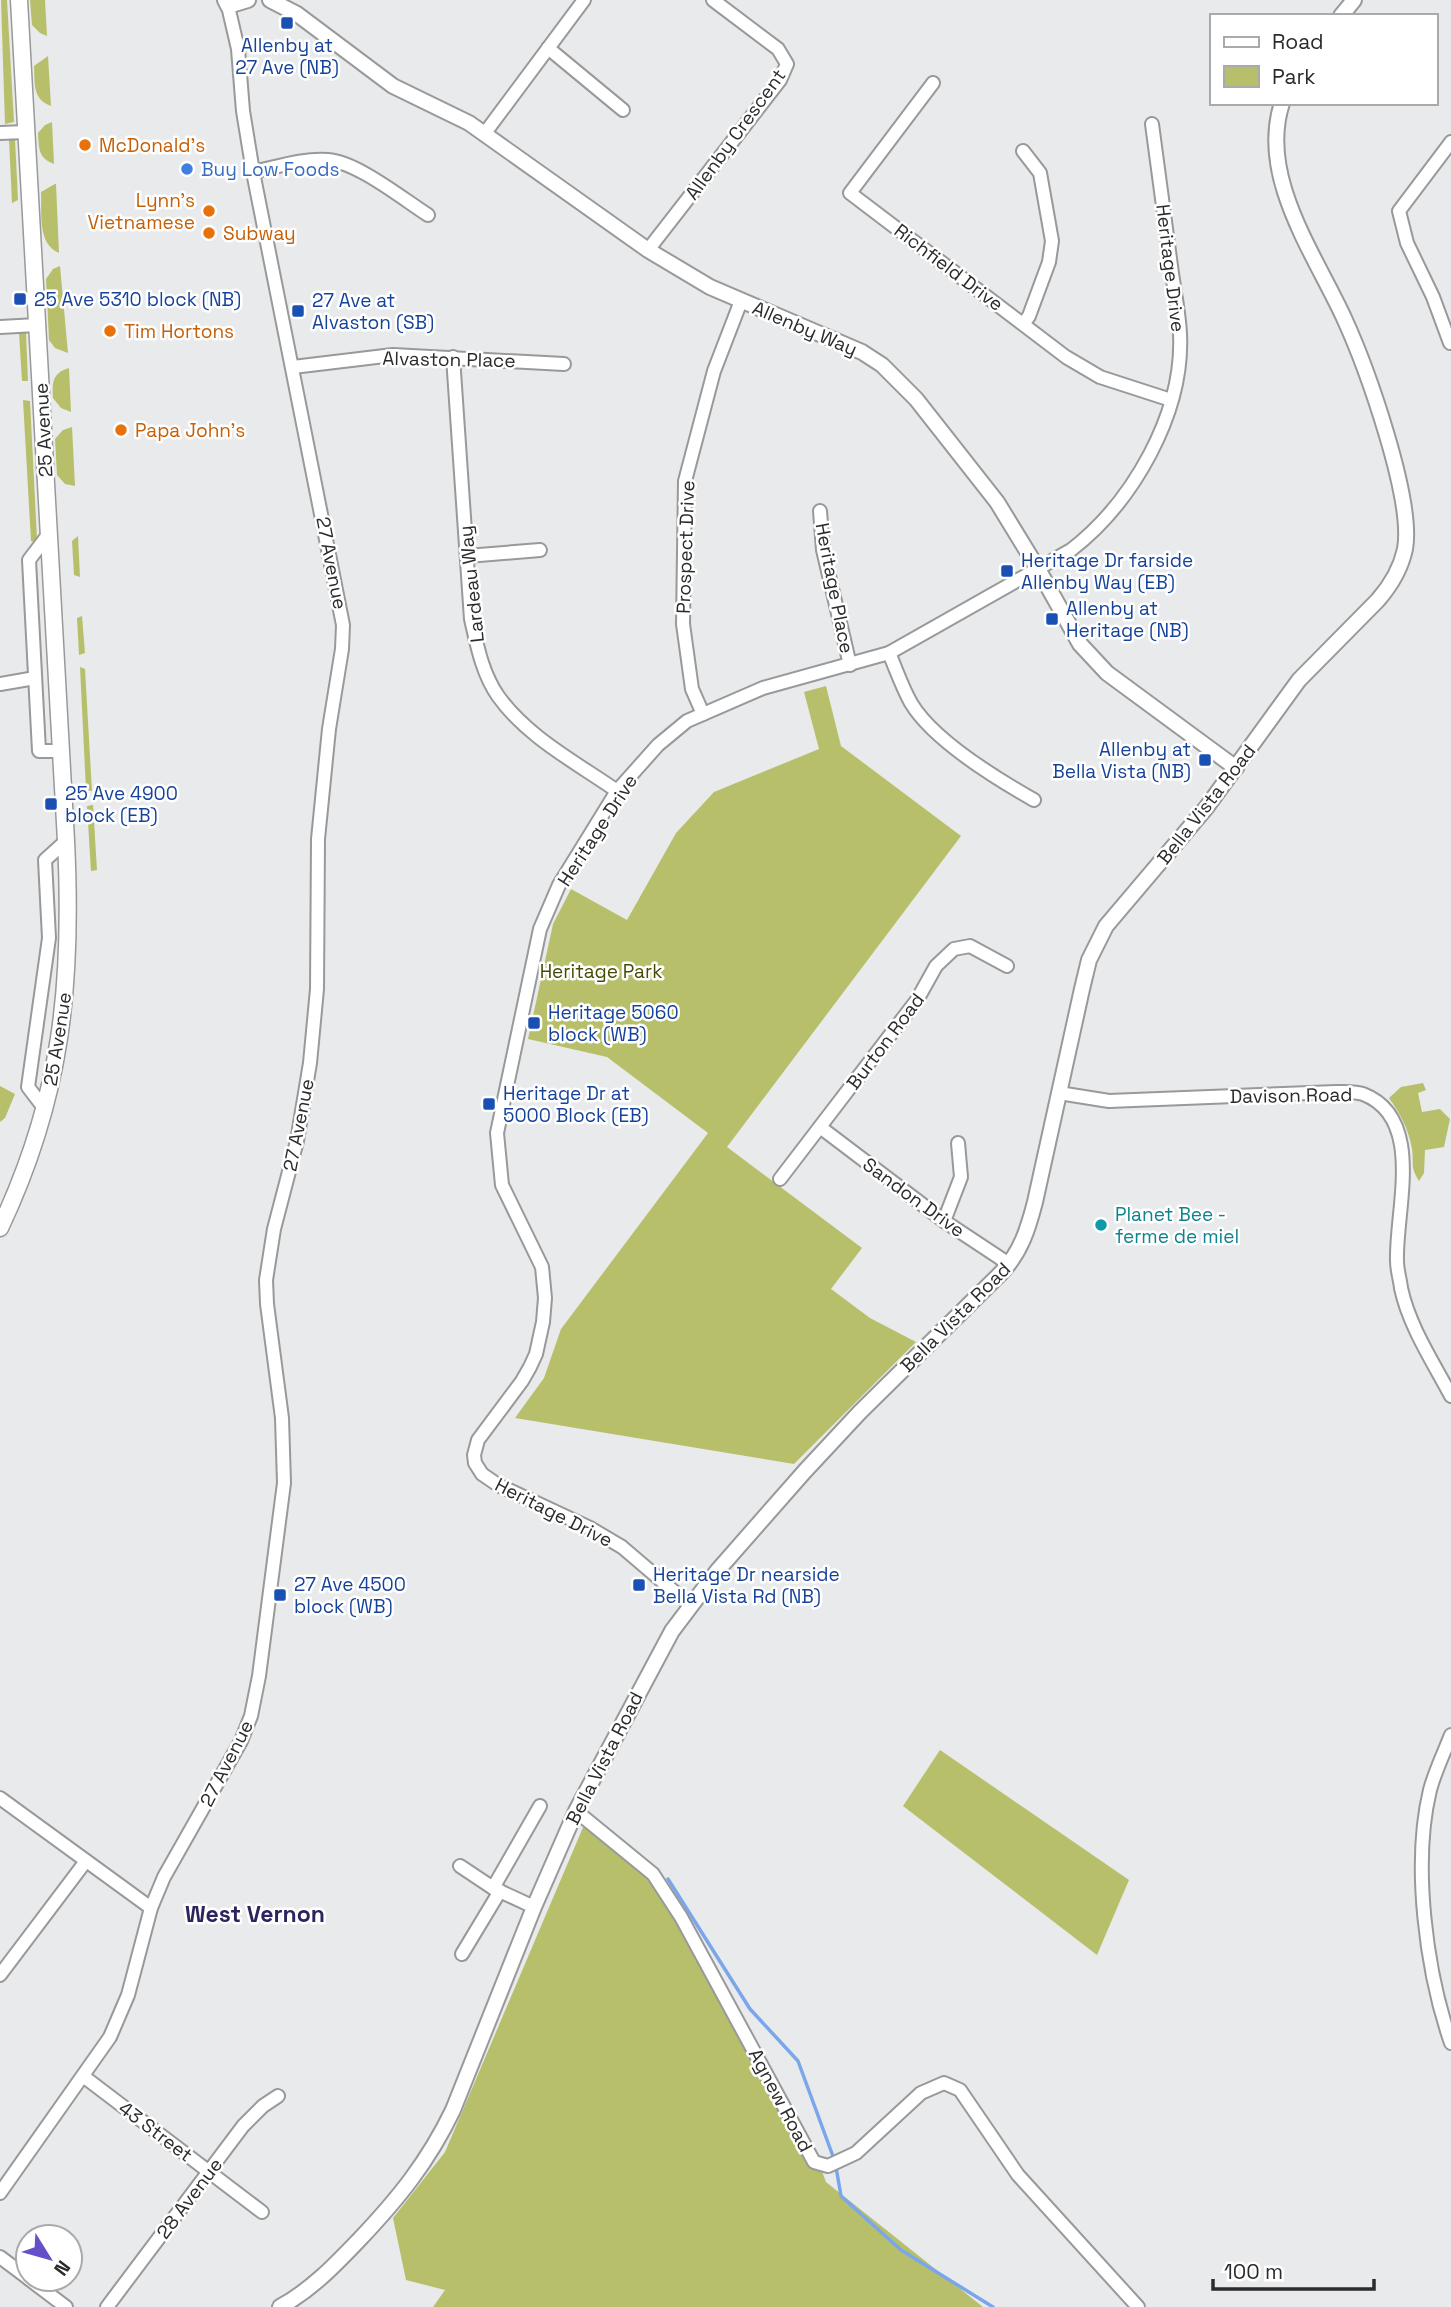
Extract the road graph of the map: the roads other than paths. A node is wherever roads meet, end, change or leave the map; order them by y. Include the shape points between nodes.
1 (19, 0) edge
2 (248, 0) edge
3 (270, 0) edge
4 (584, 0) edge
5 (713, 0) edge
6 (1354, 0) edge
7 (227, 3) edge
8 (1343, 14) edge
9 (548, 48) junction
10 (933, 83) dead end
11 (1281, 105) edge
12 (623, 110) dead end
13 (1152, 124) dead end
14 (26, 132) junction
15 (0, 133) edge
16 (485, 133) junction
17 (1451, 142) edge
18 (1023, 151) dead end
19 (253, 172) junction
20 (428, 215) dead end
21 (648, 250) junction
22 (741, 301) junction
23 (1024, 323) junction
24 (37, 325) junction
25 (0, 327) edge
26 (1450, 343) edge
27 (453, 357) junction
28 (564, 364) dead end
29 (293, 367) junction
30 (1171, 400) junction
31 (820, 511) dead end
32 (48, 535) junction
33 (540, 550) dead end
34 (467, 556) junction
35 (1038, 569) junction
36 (889, 653) junction
37 (850, 665) junction
38 (35, 678) junction
39 (0, 684) edge
40 (703, 714) junction
41 (60, 751) junction
42 (1237, 768) junction
43 (617, 791) junction
44 (1034, 800) dead end
45 (65, 841) junction
46 (1007, 966) dead end
47 (1059, 1093) junction
48 (41, 1104) dead end
49 (820, 1127) junction
50 (958, 1143) dead end
51 (780, 1179) dead end
52 (944, 1221) junction
53 (0, 1228) edge
54 (1009, 1264) junction
55 (1451, 1395) edge
56 (690, 1605) junction
57 (1451, 1735) edge
58 (0, 1798) edge
59 (540, 1806) dead end
60 (576, 1811) junction
61 (86, 1861) junction
62 (460, 1866) dead end
63 (497, 1890) junction
64 (534, 1907) junction
65 (151, 1908) junction
66 (462, 1954) dead end
67 (0, 1975) edge
68 (1451, 2043) edge
69 (83, 2076) junction
70 (278, 2096) dead end
71 (209, 2171) junction
72 (0, 2193) edge
73 (262, 2212) dead end
74 (0, 2257) edge
75 (14, 2268) edge
76 (47, 2293) edge
77 (66, 2307) edge
78 (107, 2307) edge
79 (280, 2307) edge
80 (1138, 2307) edge

1 - 14 main road, 25 Avenue
2 - 7 street
3 - 16 street, Allenby Way via 297,14 393,86
4 - 9 street
5 - 21 street, Allenby Crescent via 778,49 787,64 780,80
6 - 8 street
7 - 19 street, 27 Avenue via 238,49
9 - 12 street
9 - 16 street
10 - 23 street, Richfield Drive via 850,193
11 - 42 street, Bella Vista Road via 1275,142 1282,185 1367,376 1398,480 1407,535 1401,563 1387,589 1299,680
13 - 30 street, Heritage Drive via 1180,336
14 - 15 street
14 - 24 main road, 25 Avenue
16 - 21 street, Allenby Way
17 - 26 street via 1399,211 1407,243
18 - 23 street via 1040,173 1052,241 1049,262
19 - 20 street via 330,160 351,166
19 - 29 street, 27 Avenue
21 - 22 street, Allenby Way
22 - 35 street, Allenby Way via 862,352 882,365 916,400 997,502
22 - 40 street, Prospect Drive via 714,371 685,481 683,624 692,689
23 - 30 street, Richfield Drive via 1100,377
24 - 25 street
24 - 32 main road, 25 Avenue
27 - 28 street, Alvaston Place
27 - 29 street, Alvaston Place via 393,355
27 - 34 street, Lardeau Way
29 - 65 street, 27 Avenue via 343,625 318,839 317,989 311,1051 298,1141 274,1229 266,1280 282,1418 282,1508 251,1716
30 - 35 street, Heritage Drive via 1152,452 1104,519 1071,550
31 - 37 street, Heritage Place via 824,550
32 - 38 street via 29,560
32 - 41 main road, 25 Avenue
33 - 34 street
34 - 43 street, Lardeau Way via 477,647 498,695 533,732
35 - 36 street, Heritage Drive
35 - 42 street, Allenby Way via 1080,644 1107,673
36 - 37 street, Heritage Drive
36 - 44 street via 912,704 937,733 995,778
37 - 40 street, Heritage Drive via 763,688
38 - 39 street
38 - 41 street via 39,751
40 - 43 street, Heritage Drive via 658,745
41 - 45 main road, 25 Avenue
42 - 47 street, Bella Vista Road via 1098,940
43 - 56 street, Heritage Drive via 559,884 540,929 497,1133 502,1185 541,1267 543,1322 530,1367 478,1440 474,1455 478,1469 489,1480 606,1536
45 - 48 street, 25 Avenue via 46,860 49,937 28,1087
45 - 53 main road, 25 Avenue via 69,947 60,1036 35,1141
46 - 49 street, Burton Road via 970,946 954,949 936,967 918,1000
47 - 54 street, Bella Vista Road via 1027,1232
47 - 55 street, Davison Road via 1109,1101 1336,1091 1362,1094 1382,1106 1397,1126 1404,1152 1397,1262 1402,1291 1413,1324
49 - 51 street, Burton Road
49 - 52 street, Sandon Drive
50 - 52 street via 961,1177
52 - 54 street, Sandon Drive
54 - 56 street, Bella Vista Road via 860,1412
56 - 60 street, Bella Vista Road via 656,1658
57 - 68 street via 1430,1788 1423,1829 1423,1895 1430,1960
58 - 61 street
59 - 63 street
60 - 64 street, Bella Vista Road
60 - 80 street, Agnew Road via 653,1874 814,2162 828,2166 856,2153 921,2093 944,2083 960,2090 1018,2175
61 - 65 street
61 - 67 street
62 - 63 street
63 - 64 street
63 - 66 street
64 - 79 street, Bella Vista Road via 453,2110 427,2159 335,2266
65 - 69 street, 27 Avenue via 128,1995 110,2037
69 - 71 street, 43 Street
69 - 72 street, 27 Avenue
70 - 71 street, 28 Avenue via 243,2126
71 - 73 street, 43 Street
71 - 78 street, 28 Avenue
74 - 75 street
76 - 77 street

